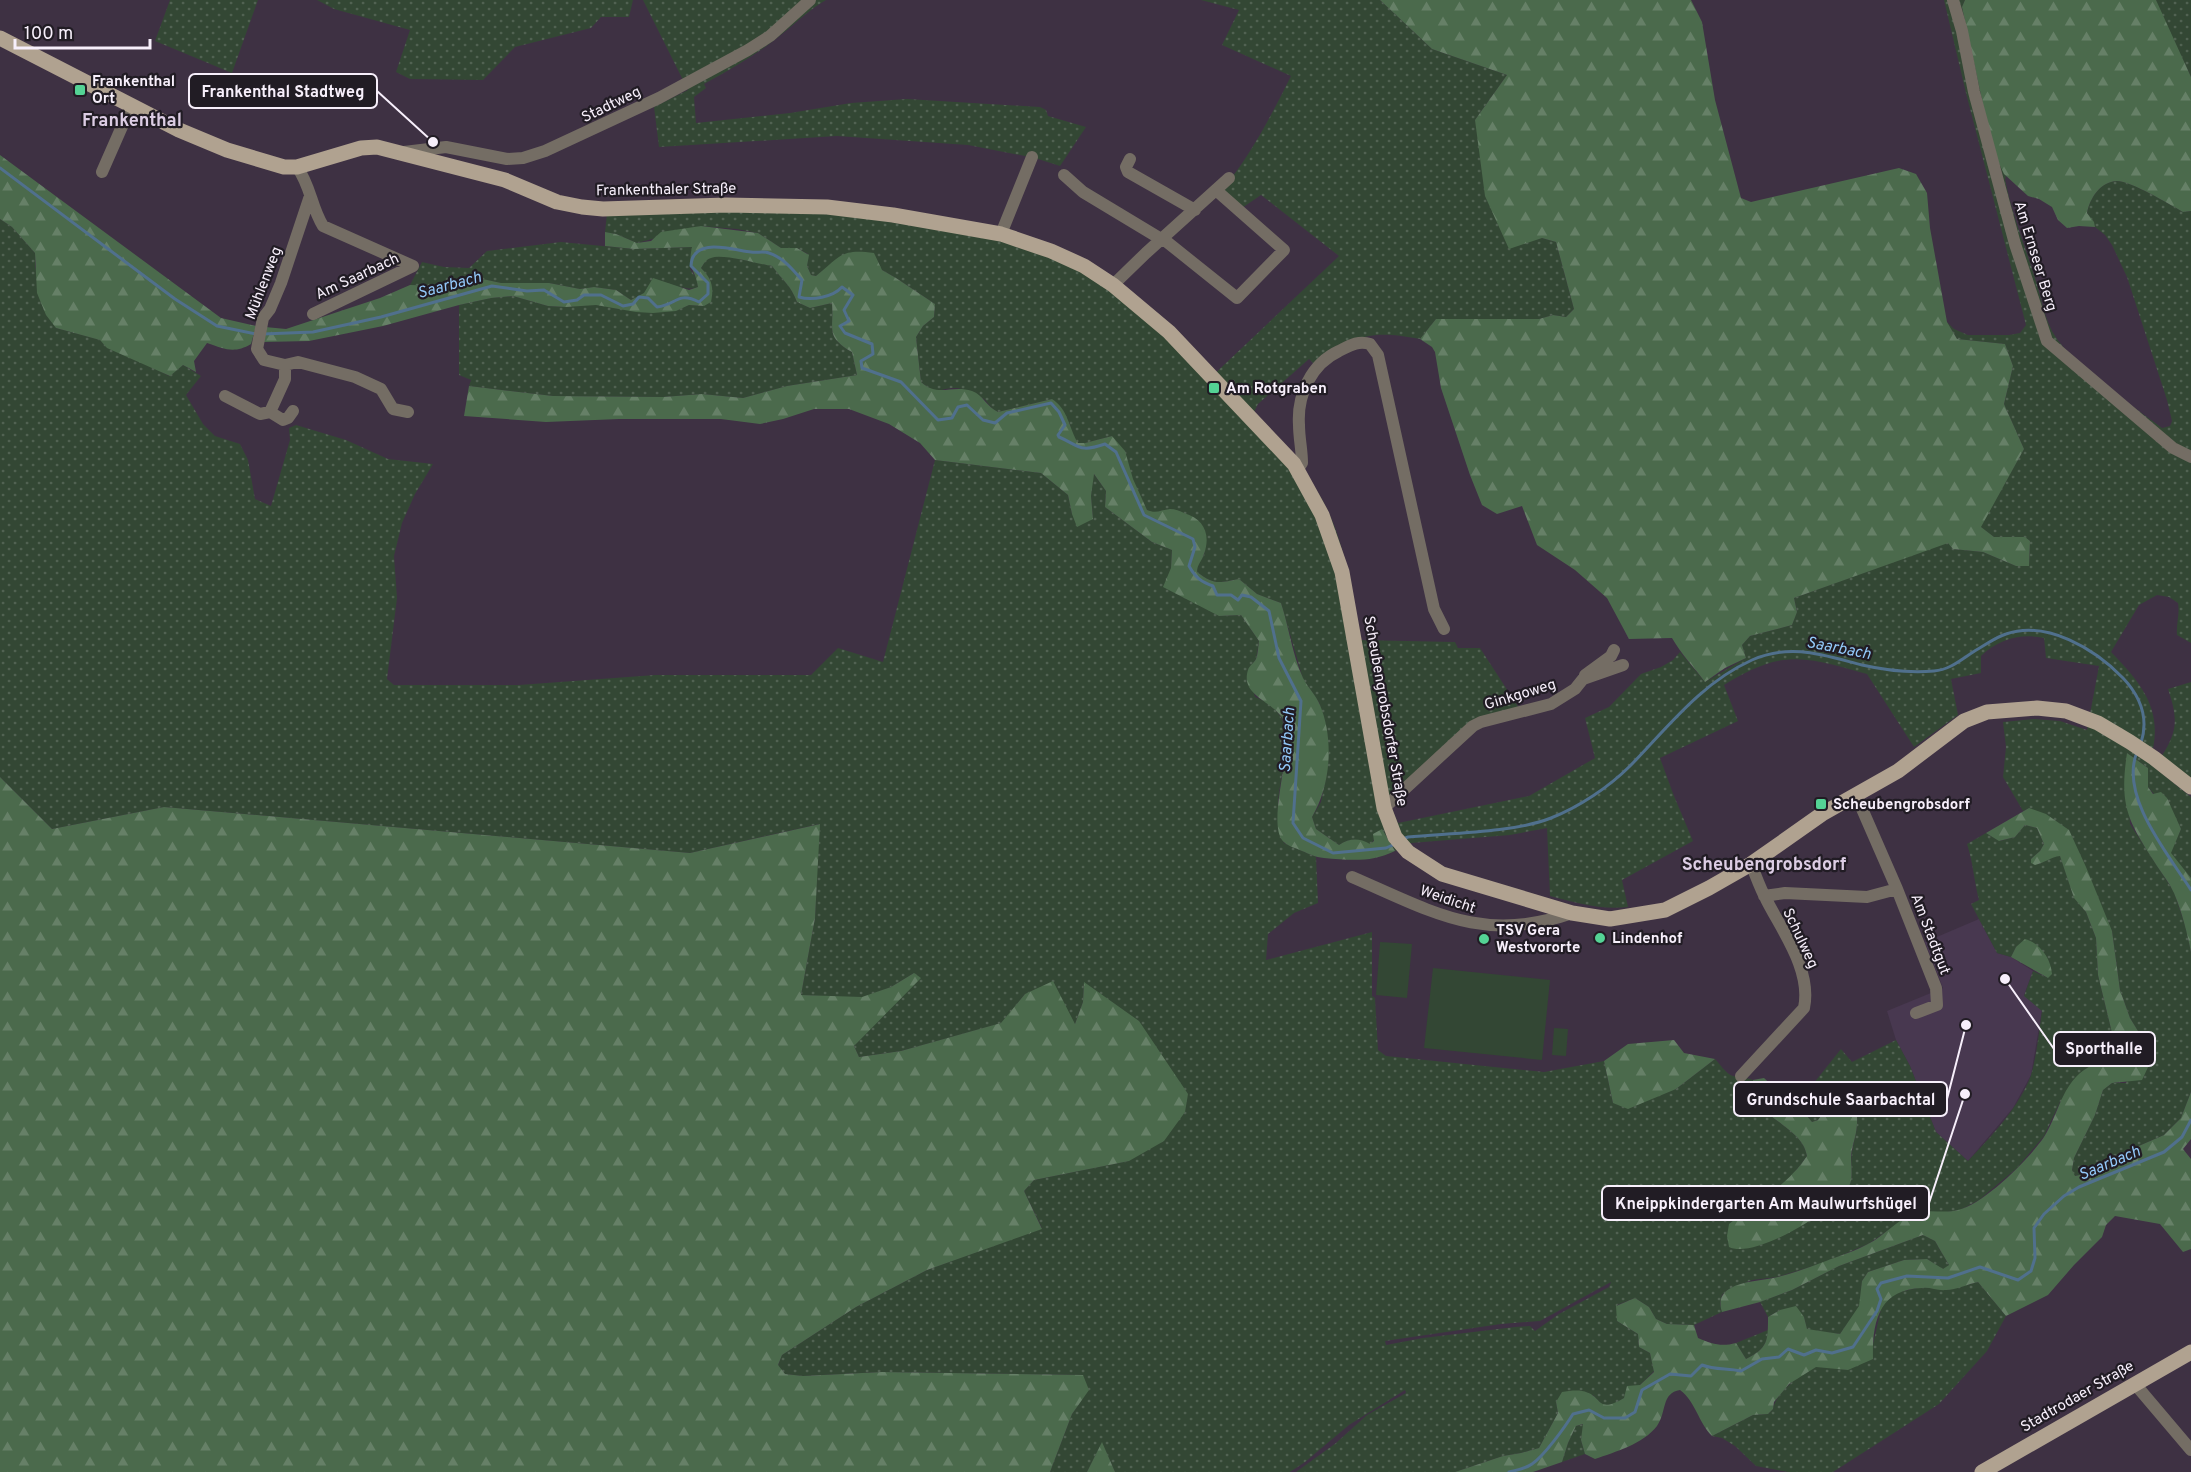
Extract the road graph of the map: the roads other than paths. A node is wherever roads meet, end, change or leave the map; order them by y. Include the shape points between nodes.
1 (810, 0) edge
2 (1953, 0) edge
3 (0, 38) edge
4 (131, 106) junction
5 (400, 152) junction
6 (1032, 157) dead end
7 (1130, 159) dead end
8 (297, 167) junction
9 (102, 172) dead end
10 (1064, 175) dead end
11 (1229, 178) dead end
12 (1216, 191) junction
13 (310, 196) junction
14 (1195, 210) junction
15 (1000, 234) junction
16 (1162, 239) junction
17 (1113, 285) junction
18 (313, 314) dead end
19 (285, 365) junction
20 (225, 396) dead end
21 (292, 411) dead end
22 (270, 412) junction
23 (408, 412) dead end
24 (2191, 457) edge
25 (1298, 469) junction
26 (1444, 629) dead end
27 (1614, 650) dead end
28 (1623, 665) dead end
29 (1583, 679) junction
30 (2191, 787) edge
31 (1856, 795) junction
32 (1384, 808) junction
33 (1751, 864) junction
34 (1352, 877) dead end
35 (1897, 889) junction
36 (1764, 896) junction
37 (1572, 913) junction
38 (1916, 1013) dead end
39 (1741, 1076) dead end
40 (2191, 1352) edge
41 (2135, 1384) junction
42 (2191, 1450) edge
43 (1982, 1472) edge

1 - 5 street, Stadtweg via 748,50 659,98 545,151 523,159 446,147
2 - 24 street, Am Ernseer Berg via 2015,244 2047,341 2173,448
3 - 4 main road, Frankenthaler Straße
4 - 8 main road, Frankenthaler Straße via 227,150 284,167
4 - 9 street
5 - 8 main road, Frankenthaler Straße via 361,148
5 - 15 main road, Frankenthaler Straße via 505,180 557,202 582,207 827,207
6 - 15 street
7 - 14 street via 1128,172
8 - 13 street via 308,184
10 - 16 street via 1083,192
11 - 12 street
12 - 14 street
12 - 16 street via 1284,250 1237,298
13 - 18 street, Am Saarbach via 323,226 413,266
13 - 19 street, Mühlenweg via 281,283 263,318 257,349 264,360
14 - 16 street
15 - 17 main road, Scheubengrobsdorfer Straße via 1051,251
16 - 17 street
17 - 25 main road, Scheubengrobsdorfer Straße via 1169,332
19 - 22 street via 285,379
19 - 23 street, Mühlenweg via 298,362 355,377 381,389 393,409
20 - 22 street via 260,414
21 - 22 street via 285,420
25 - 26 street via 1302,463 1299,416 1309,376 1333,353 1357,342 1370,344 1378,355 1434,609
25 - 32 main road, Scheubengrobsdorfer Straße via 1322,515 1342,572
27 - 29 street, Ginkgoweg
28 - 29 street, Ginkgoweg
29 - 32 street, Ginkgoweg via 1551,704 1473,726
30 - 31 main road, Scheubengrobsdorfer Straße via 2154,758 2097,723 2066,711 2037,708 1987,712 1964,721 1899,771
31 - 33 main road, Scheubengrobsdorfer Straße via 1788,836
31 - 35 street, Am Stadtgut
32 - 37 main road, Scheubengrobsdorfer Straße via 1395,837 1408,852 1442,874
33 - 36 street, Schulweg
33 - 37 main road, Scheubengrobsdorfer Straße via 1665,910 1610,919
34 - 37 street, Weidicht via 1449,918 1487,926 1544,923
35 - 36 street, Am Stadtgut via 1867,897 1785,893
35 - 38 street, Am Stadtgut via 1936,988 1937,1005
36 - 39 street, Schulweg via 1794,954 1807,995 1804,1008
40 - 41 main road, Stadtrodaer Straße
41 - 42 street
41 - 43 main road, Stadtrodaer Straße

